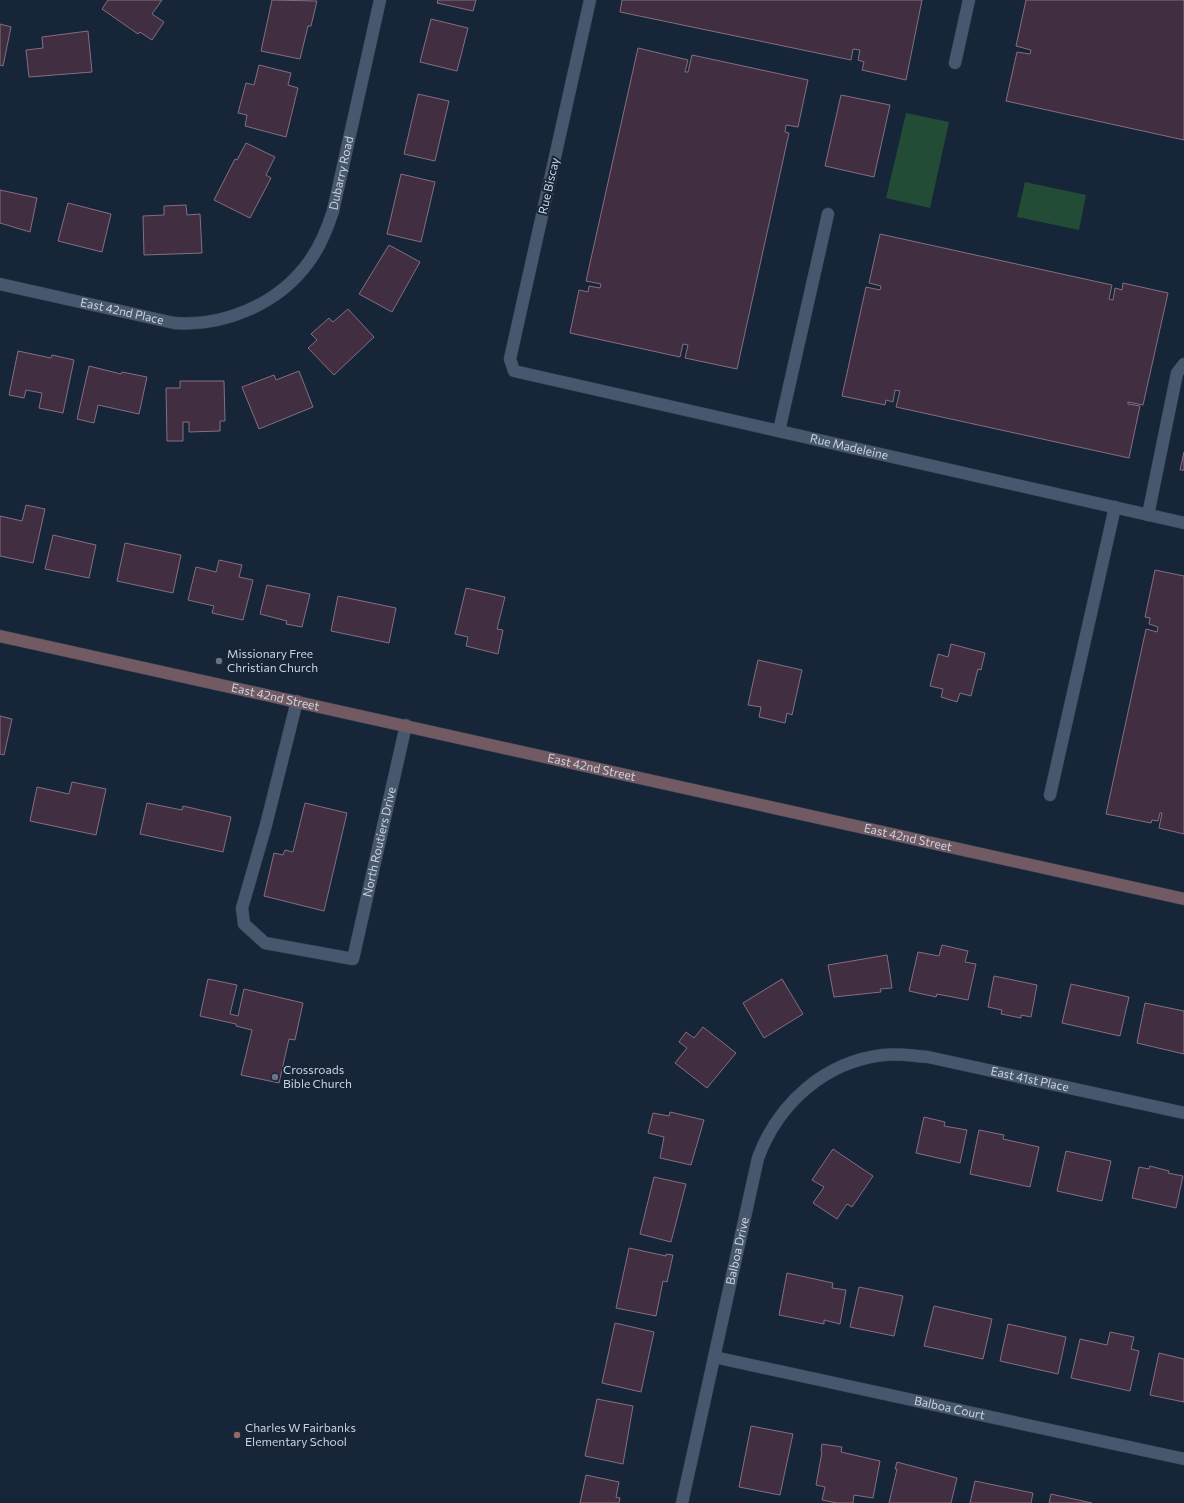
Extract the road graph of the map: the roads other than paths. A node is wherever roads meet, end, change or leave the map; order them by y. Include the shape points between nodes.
1 (380, 0) edge
2 (590, 0) edge
3 (969, 0) edge
4 (955, 62) dead end
5 (828, 214) dead end
6 (0, 284) edge
7 (245, 312) joint
8 (1184, 364) edge
9 (514, 371) joint
10 (779, 431) junction
11 (1115, 507) junction
12 (1148, 515) junction
13 (1184, 523) edge
14 (0, 636) edge
15 (297, 701) junction
16 (406, 725) junction
17 (1050, 795) dead end
18 (1184, 899) edge
19 (874, 1056) joint
20 (1184, 1113) edge
21 (714, 1357) junction
22 (1184, 1459) edge
23 (682, 1503) edge

1 - 7 street, Dubarry Road via 326,233 308,263 285,288
2 - 9 street, Rue Biscay via 510,358
3 - 4 street
5 - 10 street
6 - 7 street, East 42nd Place via 174,323 210,322
8 - 12 street via 1178,373
9 - 10 street, Rue Madeleine
10 - 11 street, Rue Madeleine
11 - 12 street, Rue Madeleine
11 - 17 street
12 - 13 street, Rue Madeleine
14 - 15 street, East 42nd Street
15 - 16 street, East 42nd Street
15 - 16 street, North Routiers Drive via 266,826 242,908 244,924 265,943 353,960
16 - 18 street, East 42nd Street
19 - 20 street, East 41st Place via 907,1054 928,1057
19 - 21 street, Balboa Drive via 833,1070 806,1087 784,1110 766,1138 758,1158
21 - 22 street, Balboa Court
21 - 23 street, Balboa Drive

